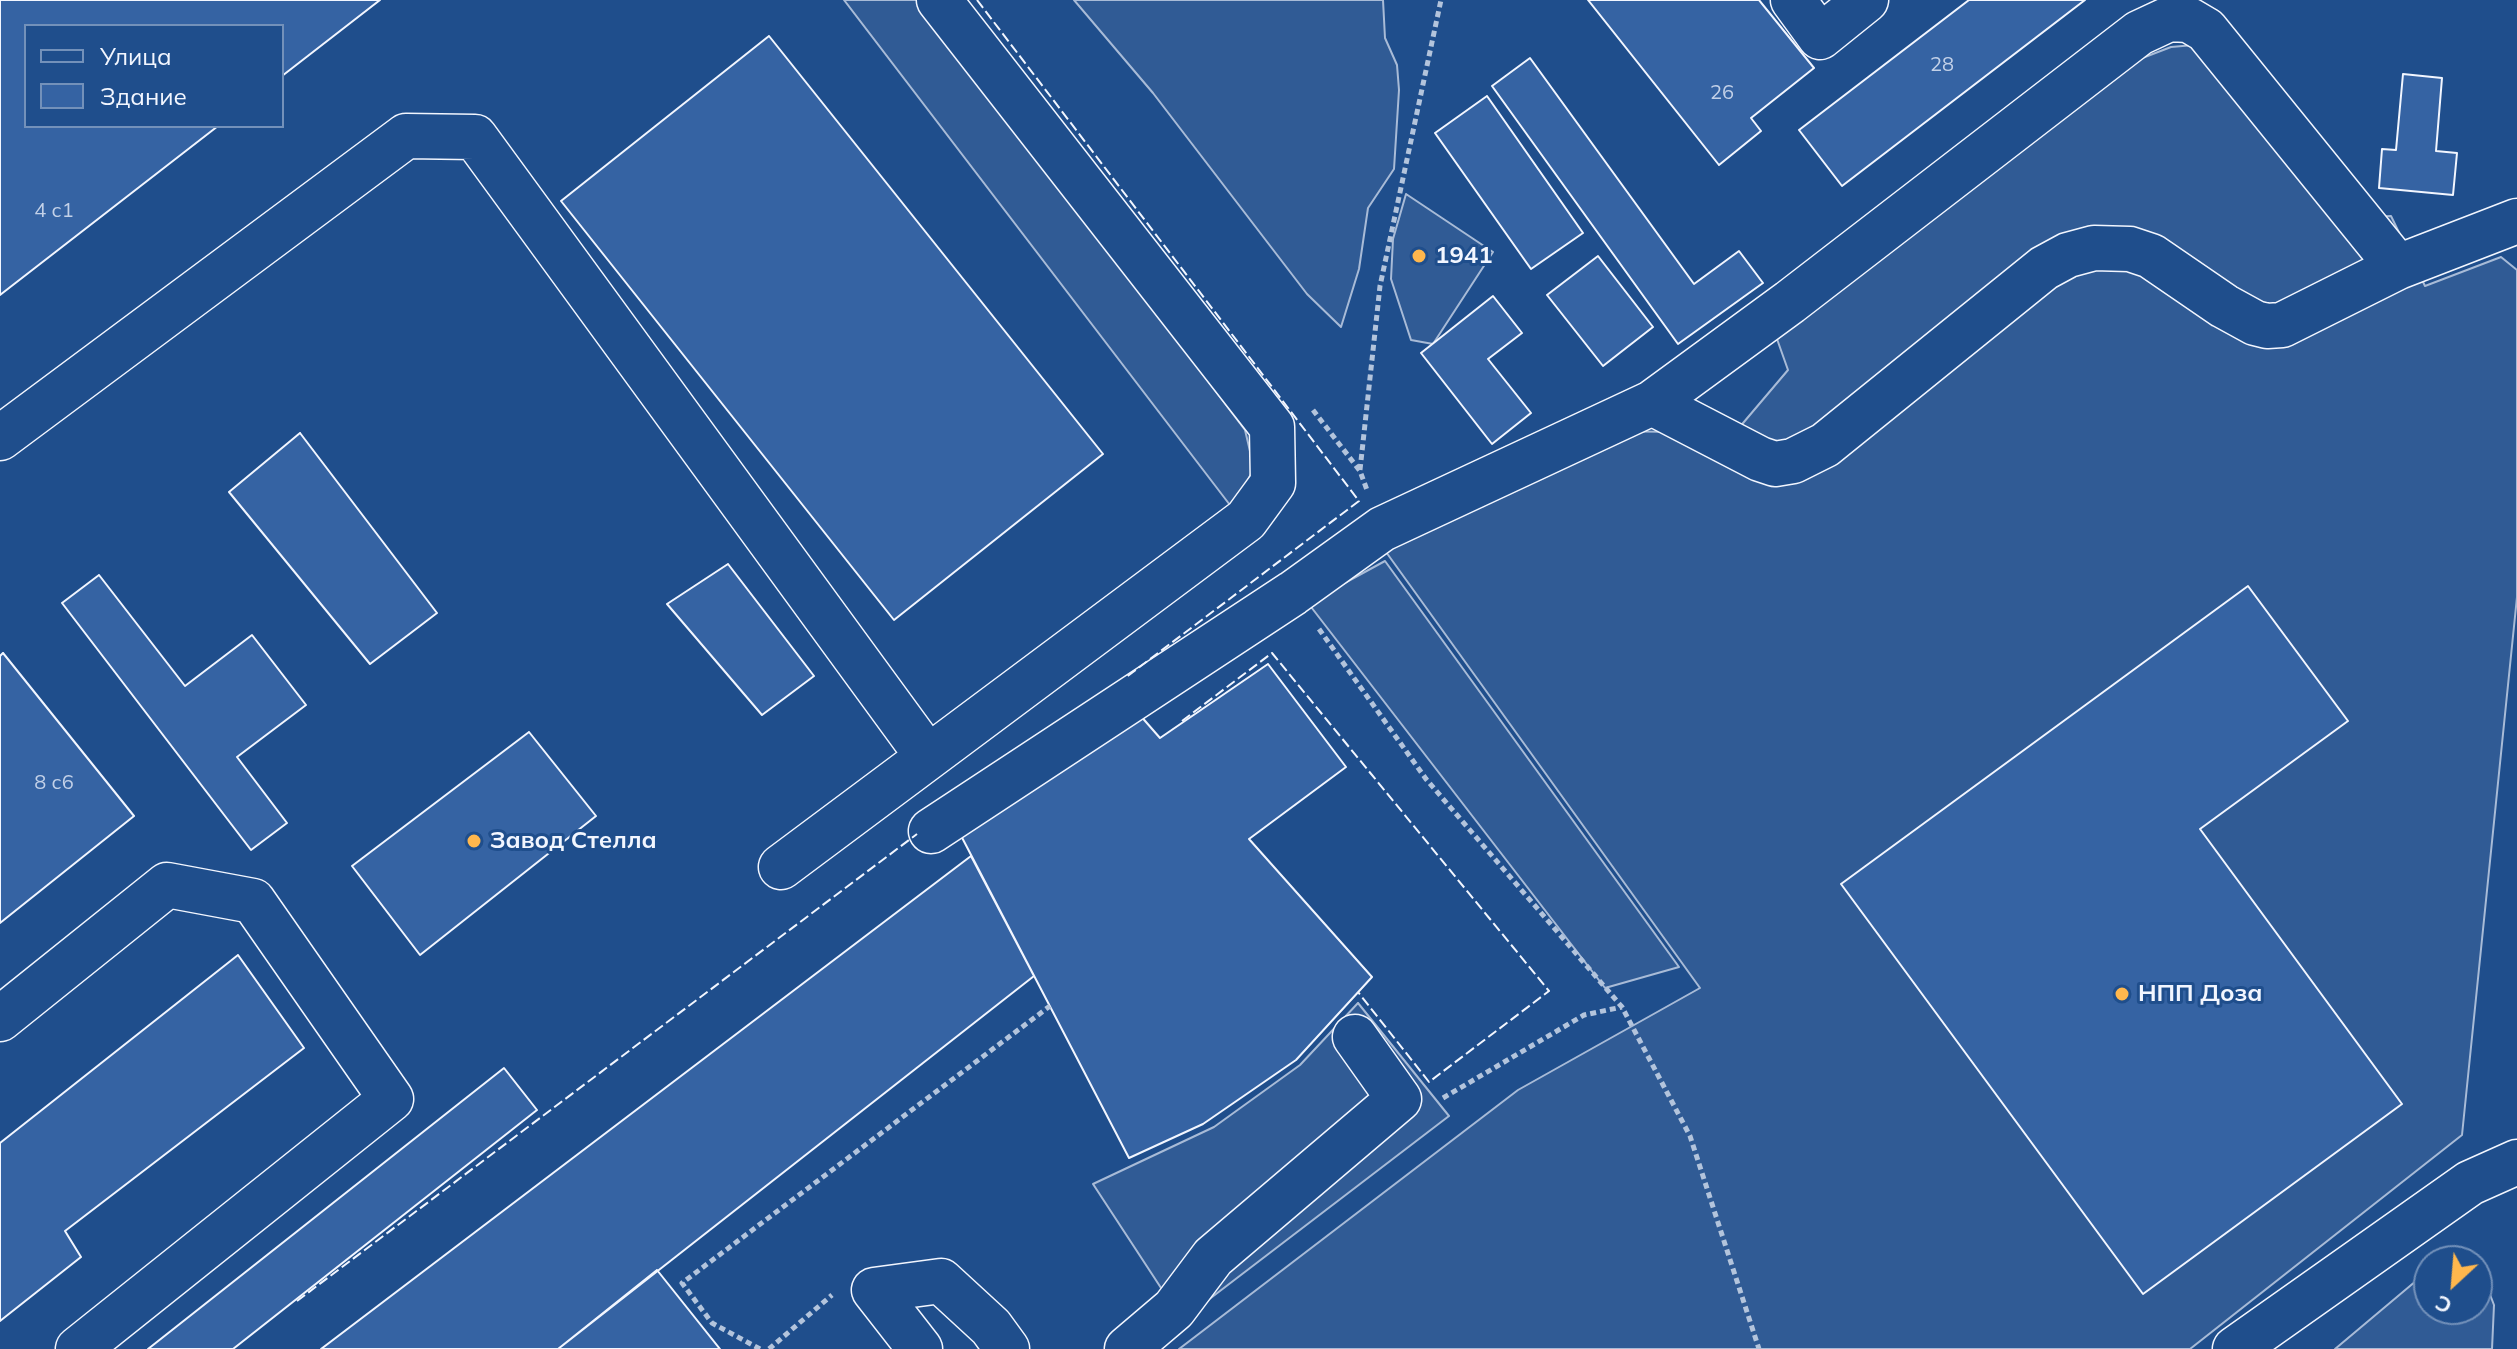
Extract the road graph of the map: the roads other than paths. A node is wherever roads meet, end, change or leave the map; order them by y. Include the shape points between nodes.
1 (939, 0) edge
2 (1793, 0) edge
3 (1866, 0) edge
4 (2517, 221) edge
5 (2398, 267) junction
6 (1652, 403) junction
7 (0, 438) edge
8 (928, 757) junction
9 (931, 831) dead end
10 (781, 867) dead end
11 (0, 1019) edge
12 (1355, 1037) dead end
13 (2517, 1162) edge
14 (78, 1349) edge
15 (920, 1349) edge
16 (1007, 1349) edge
17 (1127, 1349) edge
18 (2235, 1349) edge

1 - 8 lane via 1272,427 1273,483 1246,520
2 - 3 lane via 1820,37
4 - 5 lane
5 - 6 lane via 2282,325 2267,326 2224,306 2151,256 2130,249 2094,248 2068,255 2044,268 1825,445 1793,461 1775,464 1760,459
5 - 6 lane via 2206,30 2189,20 2169,19 2139,33
6 - 9 lane via 1382,529
7 - 8 lane via 406,136 475,137
8 - 10 lane
11 - 14 lane via 167,885 253,901 391,1099
12 - 17 lane via 1399,1099 1213,1257 1174,1309
13 - 18 lane via 2470,1183
15 - 16 lane via 874,1290 941,1281

